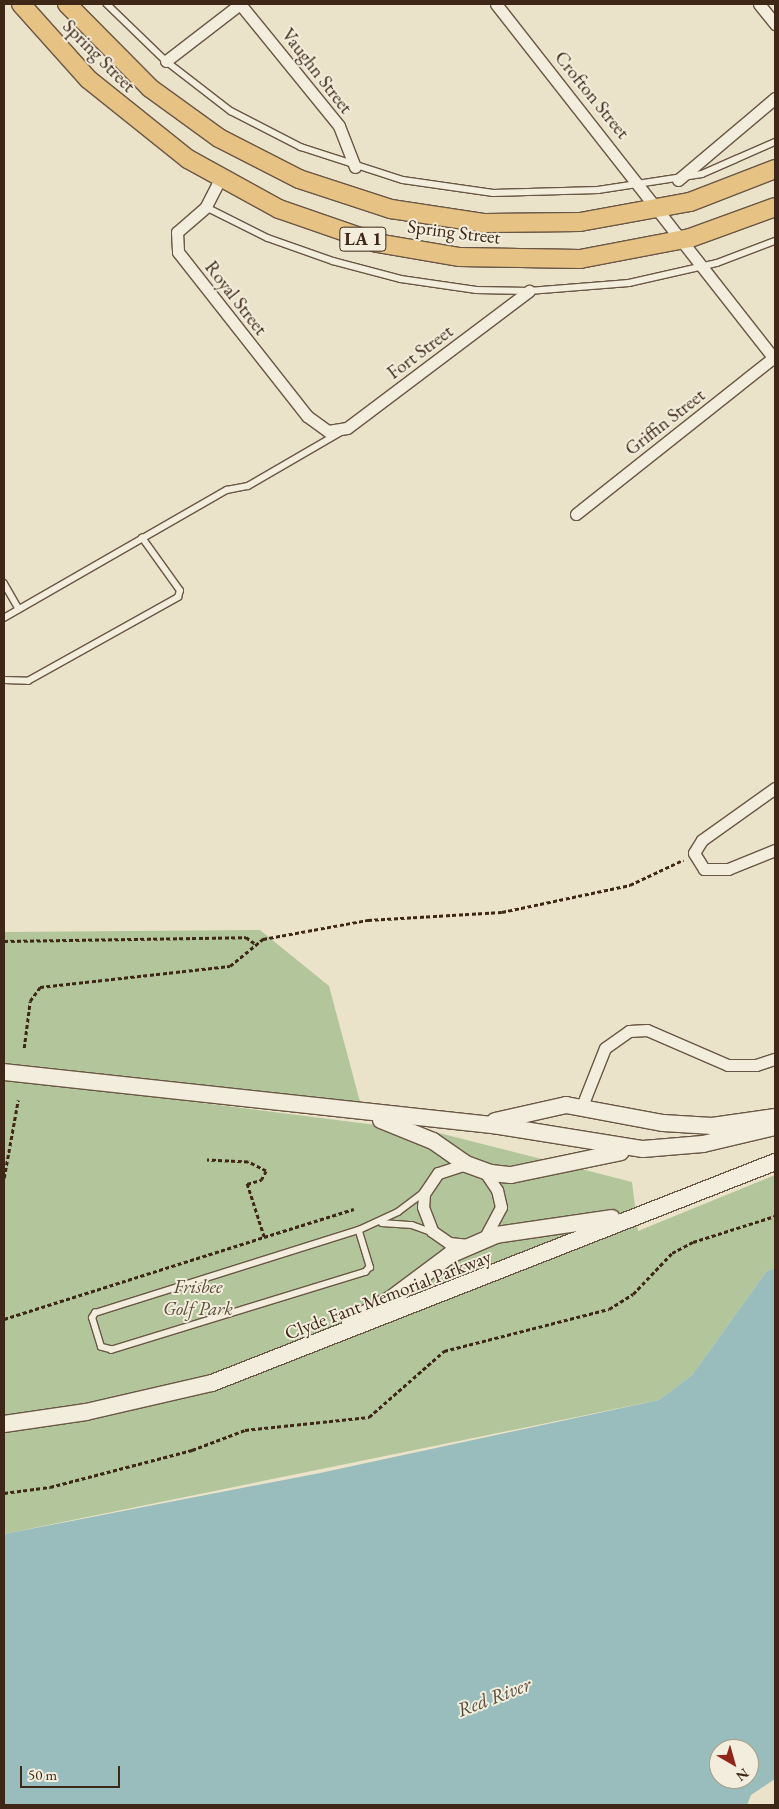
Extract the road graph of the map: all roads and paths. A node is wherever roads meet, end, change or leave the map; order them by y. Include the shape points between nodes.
1 (21, 4) edge
2 (67, 4) edge
3 (108, 4) edge
4 (240, 4) edge
5 (496, 4) edge
6 (759, 4) edge
7 (775, 24) edge
8 (166, 61) junction
9 (775, 98) edge
10 (775, 142) edge
11 (355, 167) junction
12 (775, 169) edge
13 (220, 179) junction
14 (678, 180) junction
15 (642, 186) junction
16 (206, 207) junction
17 (775, 207) edge
18 (660, 210) junction
19 (683, 240) junction
20 (775, 241) edge
21 (704, 266) junction
22 (529, 291) junction
23 (775, 358) edge
24 (346, 428) junction
25 (328, 431) joint
26 (576, 514) dead end
27 (142, 538) junction
28 (4, 583) edge
29 (19, 609) junction
30 (4, 618) edge
31 (4, 680) edge
32 (775, 788) edge
33 (775, 850) edge
34 (694, 853) junction
35 (4, 941) edge
36 (257, 945) junction
37 (24, 1048) dead end
38 (775, 1059) edge
39 (4, 1072) edge
40 (18, 1100) dead end
41 (582, 1106) junction
42 (363, 1113) junction
43 (775, 1117) edge
44 (476, 1123) junction
45 (775, 1127) edge
46 (643, 1150) junction
47 (207, 1160) dead end
48 (775, 1162) edge
49 (466, 1164) junction
50 (485, 1172) junction
51 (4, 1178) edge
52 (718, 1186) junction
53 (426, 1190) junction
54 (354, 1209) dead end
55 (775, 1216) edge
56 (380, 1223) junction
57 (359, 1230) junction
58 (436, 1234) junction
59 (264, 1237) junction
60 (477, 1242) junction
61 (4, 1319) edge
62 (277, 1359) junction
63 (4, 1424) edge
64 (4, 1494) edge

1 - 13 main road, Spring Street / LA 1 via 116,105
2 - 18 main road, Spring Street / LA 1 via 118,60 183,114 256,159 344,196 391,209 485,223 580,222
3 - 8 lane
4 - 8 street
4 - 11 street, Vaughn Street via 339,126
5 - 15 street, Crofton Street
6 - 7 street
8 - 11 lane via 254,124
9 - 14 street
10 - 14 lane
11 - 15 lane via 429,185 493,193
12 - 18 main road, Spring Street / LA 1
13 - 16 street, Royal Street
13 - 19 main road, Spring Street / LA 1 via 334,230 460,257 580,259
14 - 15 lane
15 - 18 street, Crofton Street
16 - 22 lane via 268,238 360,269 428,284
16 - 25 street, Royal Street via 176,232 178,252 307,416
17 - 19 main road, Spring Street / LA 1
18 - 19 street, Crofton Street
19 - 21 street
20 - 21 lane
21 - 22 lane via 630,283
21 - 23 street
22 - 24 street, Fort Street
23 - 26 street, Griffin Street
24 - 25 street, Fort Street
24 - 27 lane via 248,486 227,490
27 - 29 lane
27 - 31 lane via 180,591 178,597 28,681
28 - 29 lane
29 - 30 lane
32 - 34 street via 702,840
33 - 34 street via 728,869 704,869
34 - 36 path via 630,884 502,912 368,920 264,939
35 - 36 path via 246,937
36 - 37 path via 230,966 40,987 30,1001
38 - 41 street via 756,1065 728,1064 647,1030 629,1031 605,1048
39 - 42 main road
40 - 51 path
41 - 43 main road via 662,1123 712,1126
41 - 44 main road via 547,1108
42 - 44 main road
42 - 49 main road via 433,1141
44 - 46 main road
45 - 46 main road via 703,1144
46 - 50 main road via 511,1175
47 - 59 path via 248,1162 266,1170 260,1180 247,1184
48 - 52 main road, Clyde Fant Memorial Parkway
49 - 50 main road
49 - 53 street via 438,1174
50 - 60 street via 497,1190 501,1207
52 - 60 main road via 593,1223 519,1230
52 - 62 main road, Clyde Fant Memorial Parkway
53 - 56 lane
53 - 58 street via 425,1220
54 - 59 path
55 - 64 path via 693,1242 672,1253 633,1294 609,1309 444,1351 369,1417 245,1430 192,1450 50,1487
56 - 57 lane
56 - 58 lane via 412,1225
57 - 57 lane via 95,1313 92,1318 102,1349 112,1350 366,1272 370,1267
58 - 60 street via 449,1243
59 - 61 path
60 - 62 main road via 450,1255 391,1299
62 - 63 main road, Clyde Fant Memorial Parkway via 188,1390

